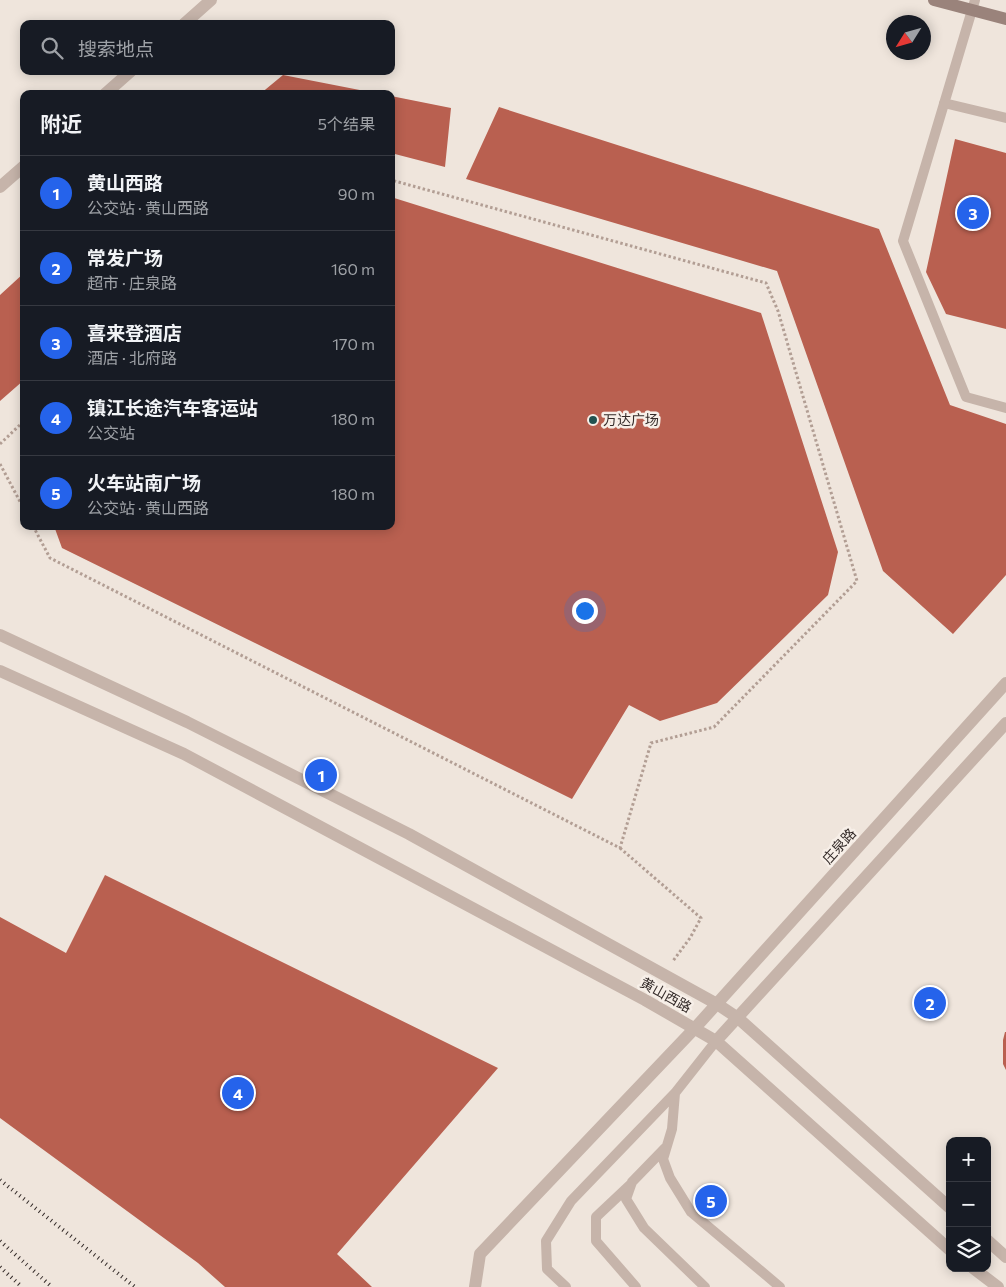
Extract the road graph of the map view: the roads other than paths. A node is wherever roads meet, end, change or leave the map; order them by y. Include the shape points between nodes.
1 (211, 0) edge
2 (934, 0) edge
3 (973, 5) edge
4 (1006, 19) edge
5 (188, 20) edge
6 (126, 75) edge
7 (110, 90) edge
8 (944, 103) junction
9 (1006, 118) edge
10 (20, 170) edge
11 (0, 187) edge
12 (1006, 408) edge
13 (0, 635) edge
14 (0, 671) edge
15 (1006, 683) edge
16 (1006, 723) edge
17 (717, 1004) junction
18 (738, 1018) junction
19 (695, 1028) junction
20 (716, 1041) junction
21 (675, 1093) junction
22 (666, 1147) junction
23 (632, 1182) junction
24 (946, 1204) edge
25 (991, 1244) edge
26 (946, 1246) edge
27 (1006, 1257) edge
28 (978, 1272) edge
29 (475, 1287) edge
30 (566, 1287) edge
31 (636, 1287) edge
32 (705, 1287) edge
33 (780, 1287) edge
34 (998, 1287) edge

1 - 5 street
2 - 3 main road
3 - 4 main road
3 - 8 lane
6 - 7 street
8 - 9 lane
8 - 12 lane via 903,241 966,397
10 - 11 street
13 - 17 street, 黄山西路 via 187,722 409,834
14 - 19 street, 黄山西路 via 184,754
15 - 17 street, 庄泉路
16 - 18 street
17 - 18 street, 黄山西路
17 - 19 street, 庄泉路
18 - 20 street
18 - 24 street, 黄山西路
19 - 20 street, 黄山西路
19 - 29 street, 庄泉路 via 480,1254
20 - 21 lane
20 - 26 street, 黄山西路
21 - 22 lane via 672,1129
21 - 30 lane via 571,1201 546,1241 547,1269
22 - 23 lane
22 - 33 lane via 664,1159 670,1178 691,1212
23 - 31 lane via 596,1217 596,1241
23 - 32 lane via 626,1199 644,1228
25 - 27 street
28 - 34 street

